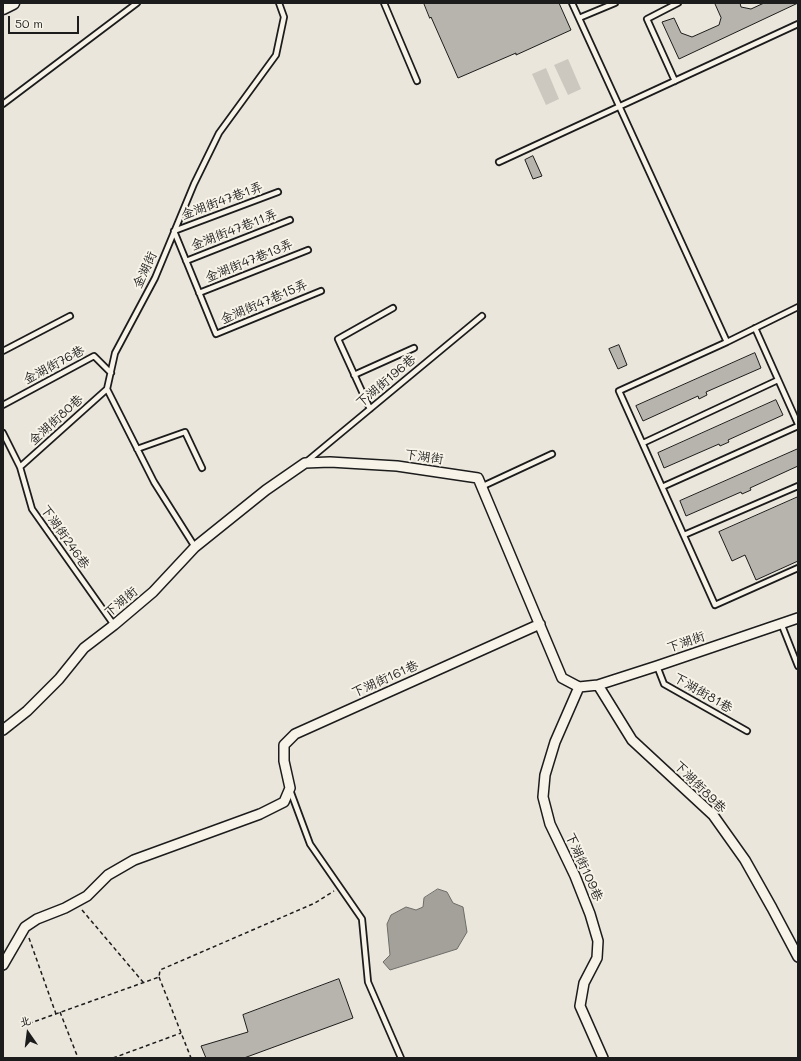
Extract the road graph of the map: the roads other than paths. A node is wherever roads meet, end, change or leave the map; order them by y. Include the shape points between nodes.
1 (13, 3) edge
2 (137, 3) edge
3 (279, 3) edge
4 (384, 3) edge
5 (572, 3) edge
6 (615, 3) edge
7 (678, 3) edge
8 (3, 8) edge
9 (580, 18) junction
10 (798, 24) edge
11 (675, 81) junction
12 (417, 82) dead end
13 (3, 104) edge
14 (620, 107) junction
15 (499, 162) dead end
16 (278, 192) dead end
17 (290, 220) dead end
18 (174, 231) junction
19 (308, 250) dead end
20 (186, 261) junction
21 (320, 291) dead end
22 (199, 293) junction
23 (798, 307) edge
24 (393, 308) dead end
25 (70, 316) dead end
26 (482, 316) dead end
27 (755, 328) junction
28 (727, 342) junction
29 (414, 348) dead end
30 (3, 352) edge
31 (111, 373) junction
32 (354, 374) junction
33 (778, 380) junction
34 (107, 389) junction
35 (3, 405) edge
36 (370, 409) junction
37 (798, 425) edge
38 (3, 433) edge
39 (643, 443) junction
40 (137, 449) junction
41 (552, 454) dead end
42 (305, 463) junction
43 (20, 467) junction
44 (202, 468) dead end
45 (798, 486) edge
46 (481, 487) junction
47 (662, 487) junction
48 (684, 535) junction
49 (195, 547) junction
50 (798, 568) edge
51 (798, 618) edge
52 (781, 623) junction
53 (540, 624) junction
54 (114, 625) junction
55 (657, 666) junction
56 (798, 666) edge
57 (598, 685) junction
58 (578, 687) junction
59 (3, 730) edge
60 (747, 731) dead end
61 (290, 788) junction
62 (798, 957) edge
63 (3, 965) edge
64 (401, 1058) edge
65 (603, 1058) edge

1 - 8 street
2 - 13 lane
3 - 18 lane, 金湖街 via 284,17 276,55 219,133
4 - 12 lane
5 - 9 lane
6 - 9 lane
7 - 11 lane via 647,19
9 - 14 lane
10 - 11 lane
11 - 14 lane
14 - 15 lane
14 - 28 lane
16 - 18 lane, 金湖街47巷1弄
17 - 20 lane, 金湖街47巷11弄
18 - 20 lane
18 - 31 lane, 金湖街 via 155,278 115,353
19 - 22 lane, 金湖街47巷13弄
20 - 22 lane
21 - 22 lane, 金湖街47巷15弄 via 216,334
23 - 27 lane
24 - 32 lane via 338,339
25 - 30 lane
26 - 36 lane, 下湖街196巷
27 - 28 lane
27 - 33 lane
28 - 39 lane via 619,391
29 - 32 lane
31 - 34 lane, 金湖街
31 - 35 lane, 金湖街76巷 via 94,356
32 - 36 lane
33 - 37 lane
33 - 39 lane
34 - 40 lane
34 - 43 lane, 金湖街80巷
36 - 42 lane, 下湖街196巷
37 - 47 lane
38 - 43 lane, 下湖街246巷
39 - 47 lane
40 - 44 lane via 185,432
40 - 49 lane via 154,482
41 - 46 lane
42 - 46 street, 下湖街 via 397,466 478,478
42 - 49 street, 下湖街 via 266,490
43 - 54 lane, 下湖街246巷 via 32,510
45 - 48 lane
46 - 53 street, 下湖街
47 - 48 lane
48 - 50 lane via 715,605
49 - 54 street, 下湖街 via 153,592
51 - 52 street, 下湖街
52 - 55 street, 下湖街
52 - 56 lane
53 - 58 street, 下湖街 via 562,678
53 - 61 street, 下湖街161巷 via 295,734 284,745 284,761
54 - 59 street, 下湖街 via 84,648 54,684
55 - 57 street, 下湖街
55 - 60 lane, 下湖街81巷 via 664,684
57 - 58 street, 下湖街
57 - 62 street, 下湖街89巷 via 632,740 713,815 745,860
58 - 65 street, 下湖街109巷 via 544,776 543,797 550,824 576,876 598,941 597,958 584,983 580,1006
61 - 63 street via 284,802 260,814 134,860 108,875 86,896 65,908 36,919 25,927
61 - 64 lane via 310,844 362,919 368,982

